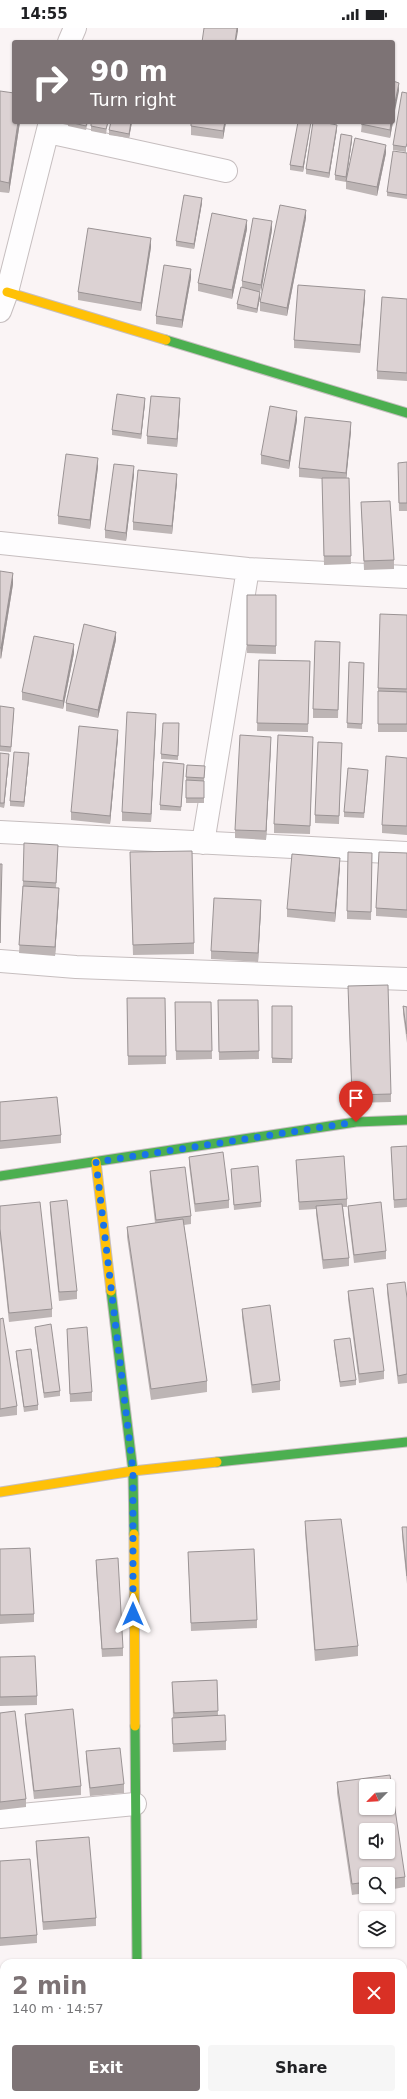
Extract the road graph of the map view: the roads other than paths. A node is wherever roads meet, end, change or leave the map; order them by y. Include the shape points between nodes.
1 (75, 28) edge
2 (70, 40) edge
3 (49, 127) edge
4 (226, 171) dead end
5 (4, 301) edge
6 (407, 413) edge
7 (0, 543) edge
8 (248, 569) junction
9 (407, 577) edge
10 (0, 832) edge
11 (203, 843) junction
12 (407, 853) edge
13 (0, 961) edge
14 (407, 979) edge
15 (407, 1120) edge
16 (96, 1162) junction
17 (0, 1176) edge
18 (407, 1442) edge
19 (133, 1471) junction
20 (0, 1492) edge
21 (135, 1804) junction
22 (0, 1817) edge
23 (137, 1959) edge

1 - 2 street
3 - 4 street
3 - 5 street
5 - 6 street
7 - 8 street
8 - 9 street
8 - 11 street
10 - 11 street
11 - 12 street
13 - 14 street via 76,968
15 - 16 street via 356,1122
16 - 17 street
16 - 19 street
18 - 19 street
19 - 20 street
19 - 21 street
21 - 22 street
21 - 23 street

